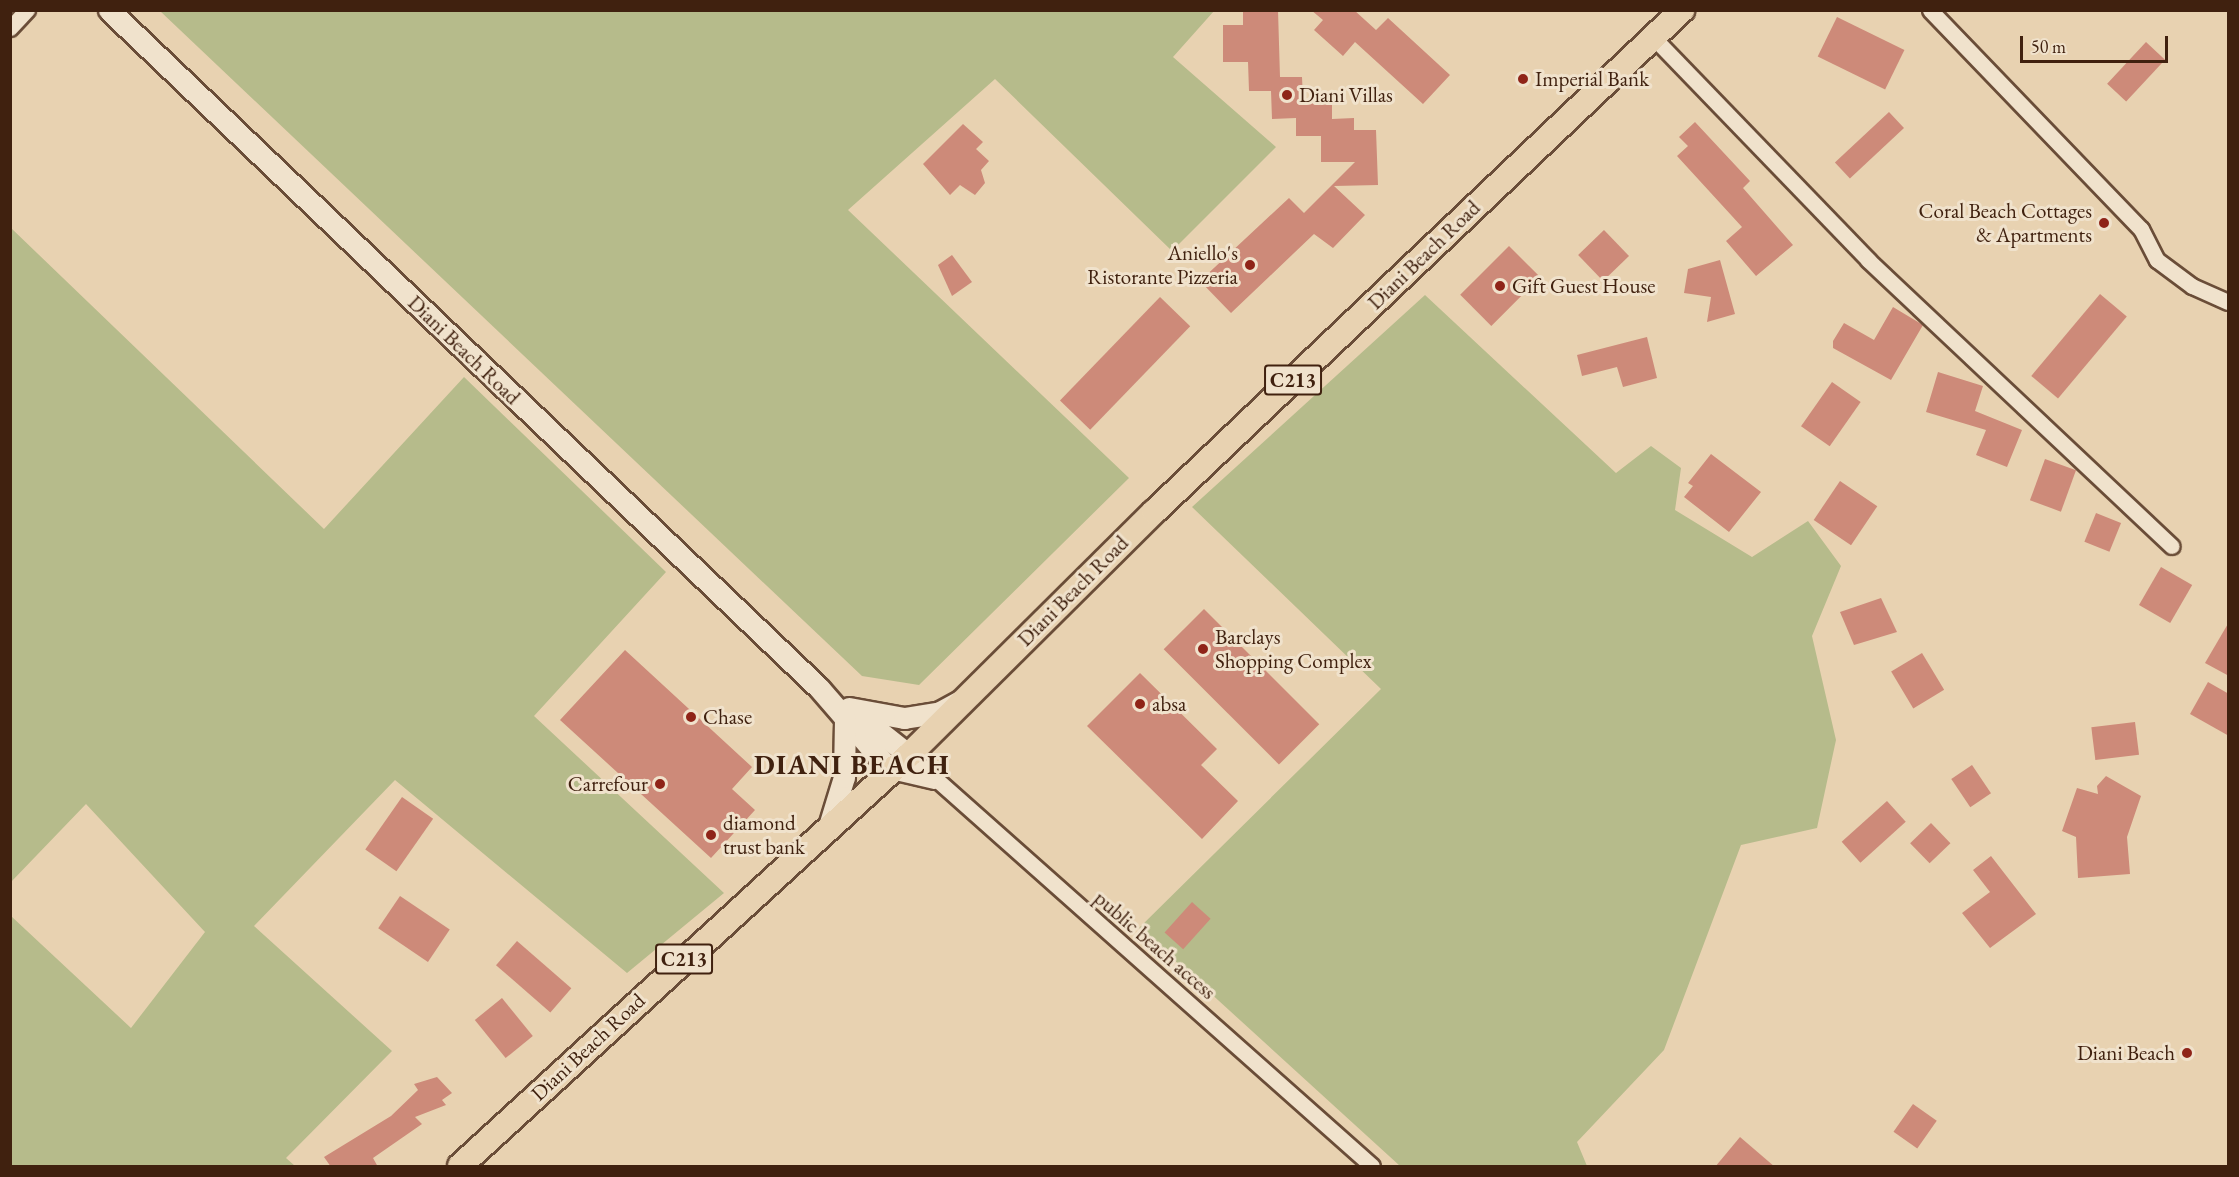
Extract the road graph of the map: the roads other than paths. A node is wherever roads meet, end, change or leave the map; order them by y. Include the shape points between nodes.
1 (27, 10) edge
2 (109, 10) edge
3 (1682, 10) edge
4 (1930, 10) edge
5 (10, 27) edge
6 (1653, 37) junction
7 (2229, 302) edge
8 (2171, 546) dead end
9 (963, 699) junction
10 (847, 713) junction
11 (900, 763) junction
12 (934, 781) junction
13 (829, 826) junction
14 (460, 1167) edge
15 (1372, 1167) edge

1 - 5 street
2 - 10 main road, Diani Beach Road
3 - 6 main road, Diani Beach Road / C213
4 - 7 street via 2141,229 2157,260 2192,286
6 - 8 street via 1868,260
6 - 9 main road, Diani Beach Road / C213
9 - 10 main road via 940,712 904,718
9 - 11 main road, Diani Beach Road / C213
10 - 11 main road
10 - 13 main road via 846,761
11 - 12 street
11 - 12 street, public beach access
11 - 13 main road, Diani Beach Road / C213
12 - 15 street, public beach access
13 - 14 main road, Diani Beach Road / C213

